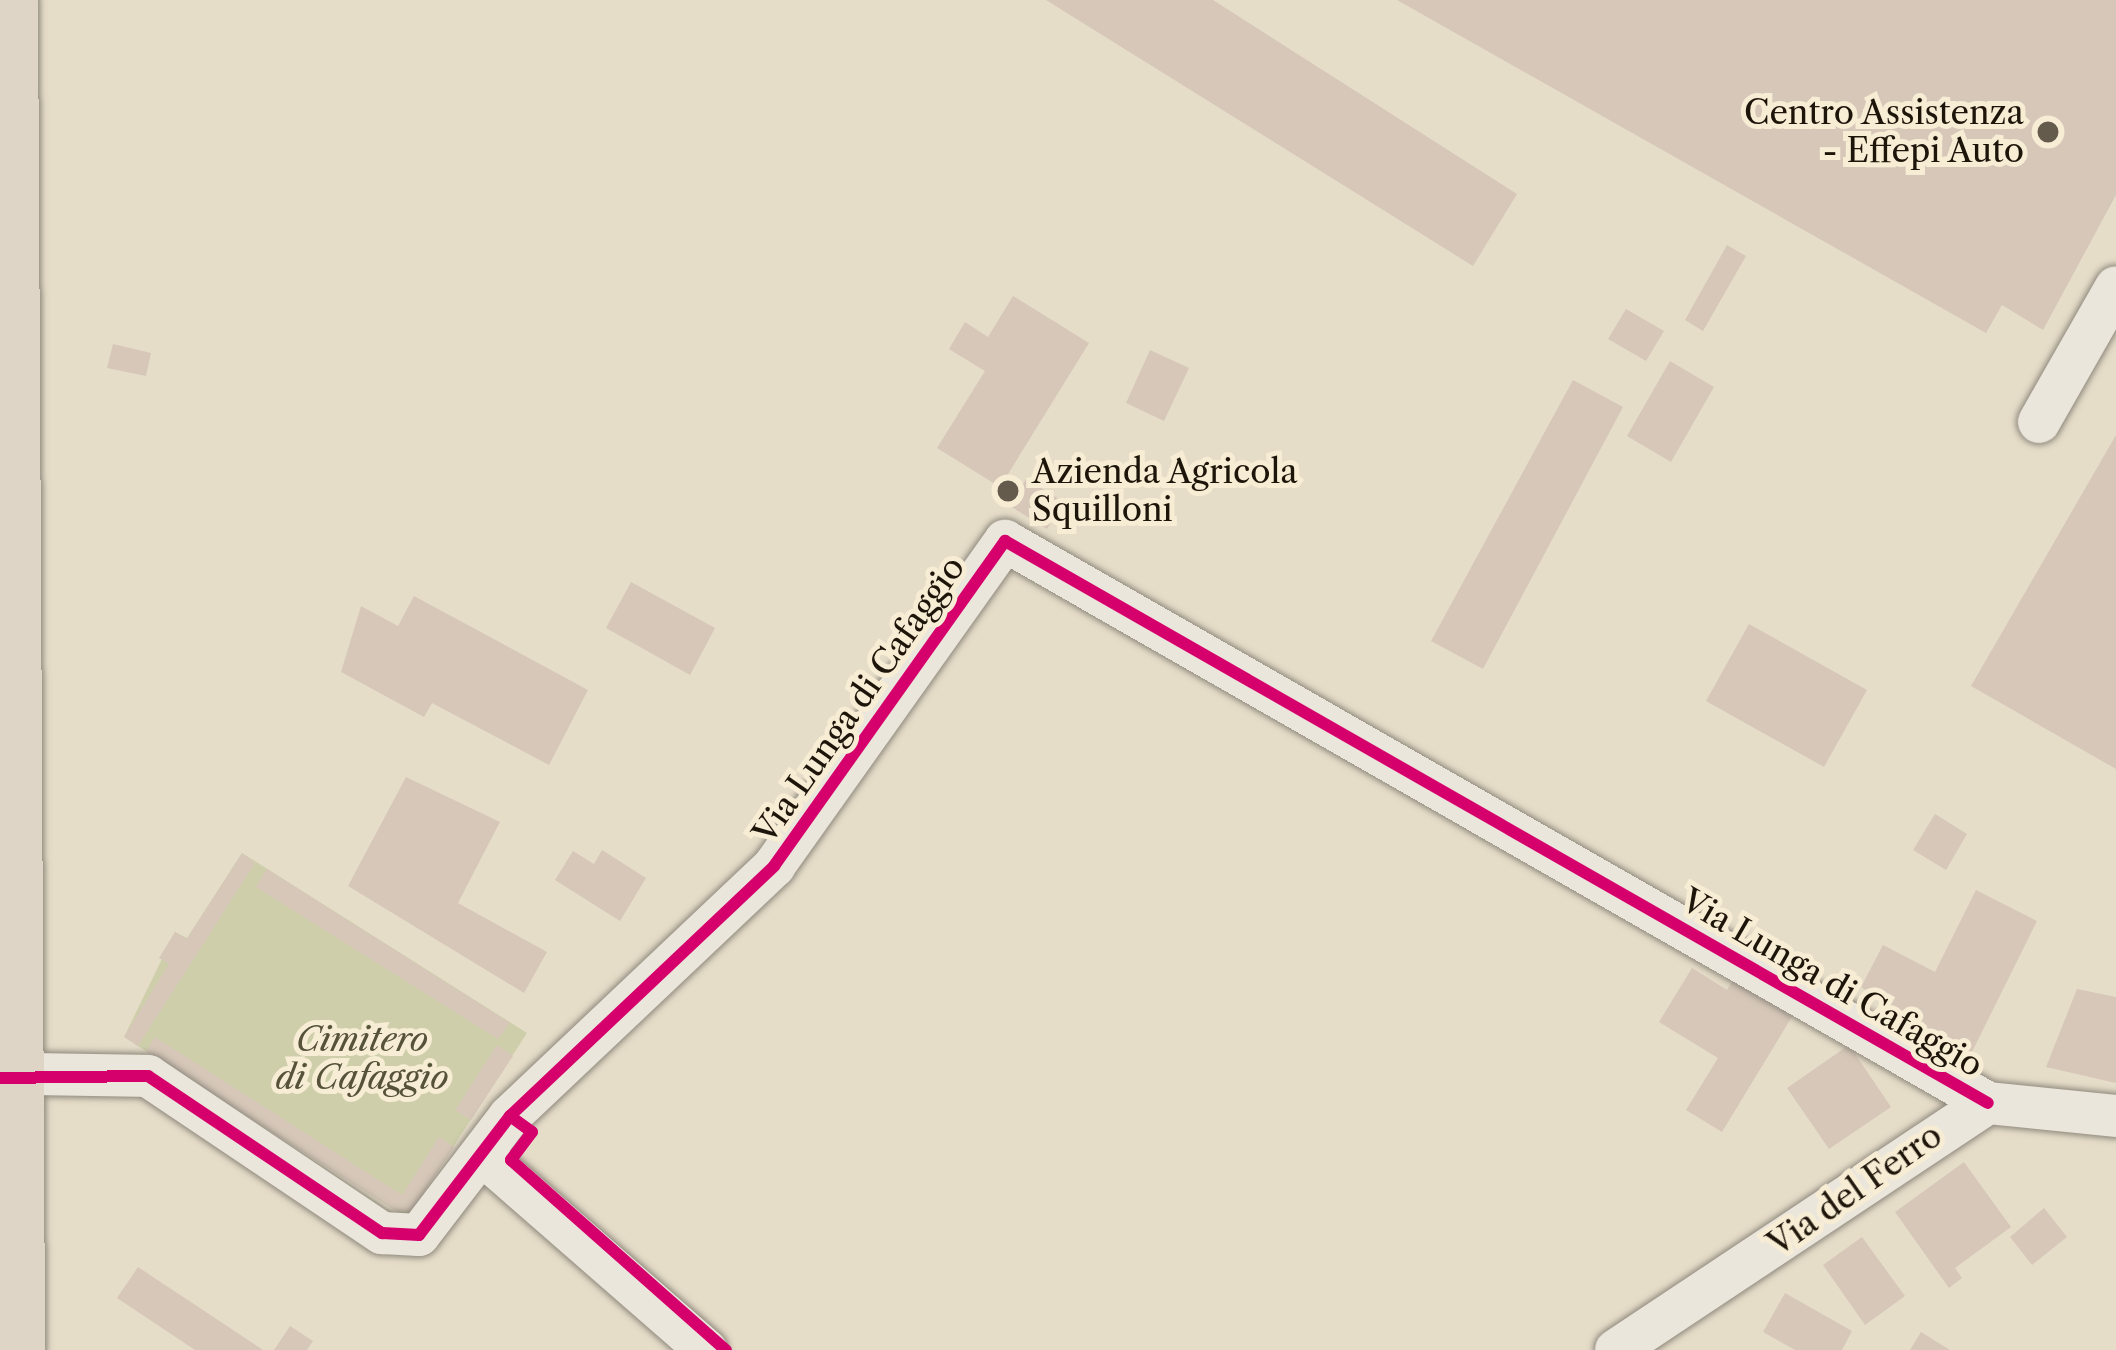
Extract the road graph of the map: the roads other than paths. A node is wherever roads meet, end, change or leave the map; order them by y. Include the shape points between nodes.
1 (8, 0) edge
2 (2116, 287) edge
3 (2039, 422) dead end
4 (38, 1074) dead end
5 (1988, 1103) junction
6 (2116, 1116) edge
7 (487, 1159) junction
8 (15, 1350) edge
9 (706, 1350) edge
10 (1616, 1350) edge

1 - 8 highway
2 - 3 street
4 - 7 street, Via Lunga di Cafaggio via 148,1076 402,1241 435,1224
5 - 6 street
5 - 7 street, Via Lunga di Cafaggio via 1005,541 774,866 511,1116
5 - 10 street, Via del Ferro
7 - 9 street

